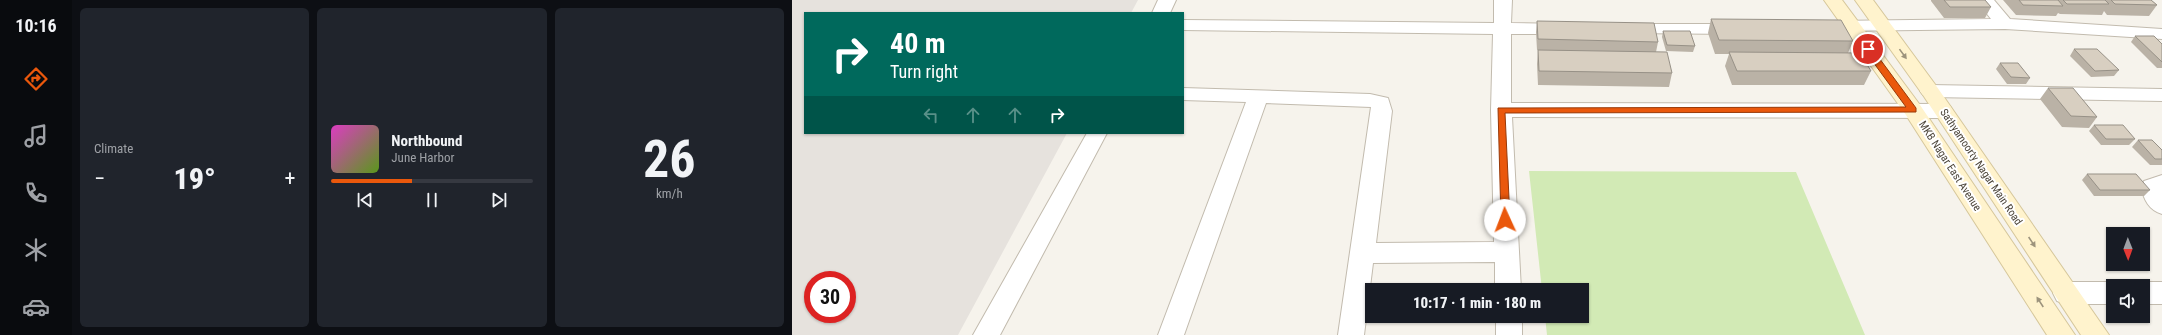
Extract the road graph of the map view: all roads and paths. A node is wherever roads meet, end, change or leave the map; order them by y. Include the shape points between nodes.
1 (1167, 0) edge
2 (1503, 0) edge
3 (1833, 0) edge
4 (1864, 0) edge
5 (1985, 0) edge
6 (1161, 12) edge
7 (2005, 24) junction
8 (1184, 25) edge
9 (1850, 25) junction
10 (1881, 25) junction
11 (1819, 26) edge
12 (1757, 28) edge
13 (1504, 29) junction
14 (1583, 29) edge
15 (1607, 29) edge
16 (2162, 34) edge
17 (1930, 91) junction
18 (1184, 94) edge
19 (2162, 95) edge
20 (1258, 97) junction
21 (1501, 110) junction
22 (1913, 110) junction
23 (1943, 111) junction
24 (1096, 134) edge
25 (2162, 183) edge
26 (2162, 205) edge
27 (1507, 252) junction
28 (1362, 253) junction
29 (1508, 283) edge
30 (2066, 293) junction
31 (2106, 293) edge
32 (2150, 293) edge
33 (2162, 293) edge
34 (1509, 323) edge
35 (986, 335) edge
36 (1170, 335) edge
37 (1351, 335) edge
38 (1509, 335) edge
39 (2062, 335) edge
40 (2096, 335) edge

1 - 6 street
2 - 13 street
3 - 9 main road, MKB Nagar East Avenue
4 - 10 main road, Sathyamoorty Nagar Main Road
5 - 7 street
7 - 10 street
7 - 16 street
8 - 13 street
9 - 10 street
9 - 11 street
9 - 22 main road, MKB Nagar East Avenue
10 -> 17 main road, Sathyamoorty Nagar Main Road
12 - 15 street
13 - 14 street
13 - 21 street
17 - 19 street
17 - 23 main road, Sathyamoorty Nagar Main Road
18 - 20 street
20 - 28 street via 1370,100 1381,103
20 - 36 street
21 - 22 street
21 - 27 street
22 - 23 street
39 -> 22 main road, MKB Nagar East Avenue
23 -> 30 main road, Sathyamoorty Nagar Main Road
24 - 35 street
25 - 26 street via 2152,187 2155,197
27 - 28 street
27 - 29 street
28 - 37 street
30 - 31 street
30 - 40 main road, Sathyamoorty Nagar Main Road
32 - 33 street
34 - 38 street

